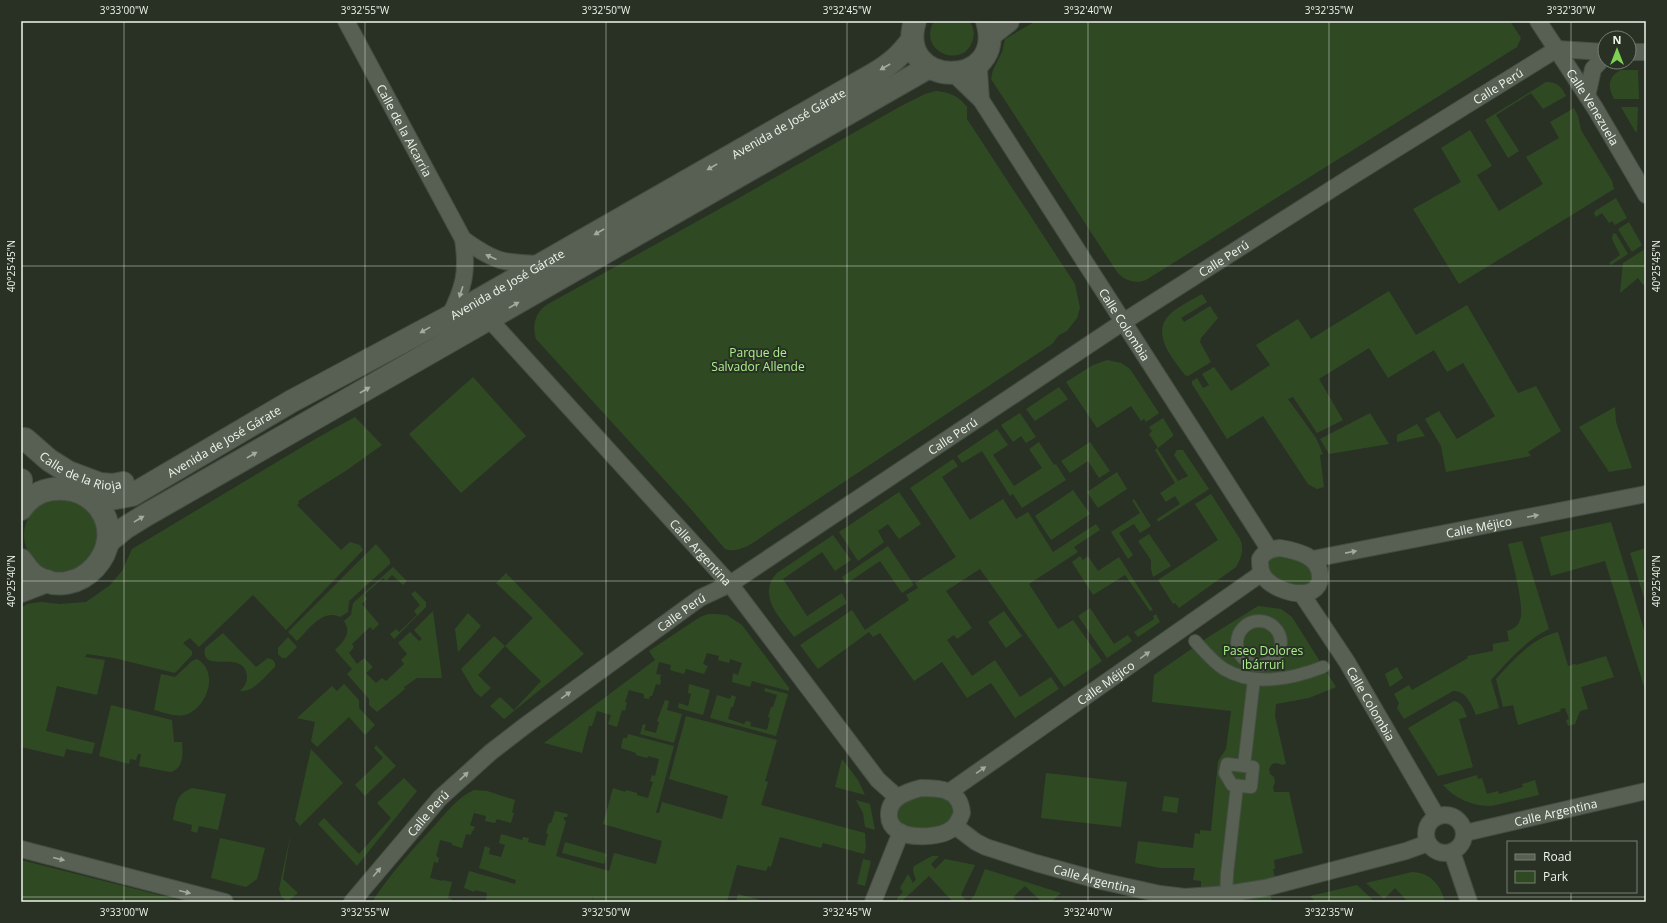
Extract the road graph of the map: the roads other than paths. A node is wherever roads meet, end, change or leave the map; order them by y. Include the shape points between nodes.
1 (346, 21) edge
2 (1008, 21) edge
3 (1538, 21) edge
4 (988, 28) edge
5 (914, 31) edge
6 (1558, 49) junction
7 (1597, 51) edge
8 (982, 58) junction
9 (1597, 65) edge
10 (929, 67) junction
11 (954, 74) junction
12 (1587, 96) junction
13 (981, 100) junction
14 (1646, 195) edge
15 (463, 240) junction
16 (543, 264) junction
17 (449, 317) junction
18 (489, 320) junction
19 (1123, 322) junction
20 (292, 402) junction
21 (23, 435) edge
22 (21, 480) edge
23 (80, 493) junction
24 (1646, 494) edge
25 (21, 499) edge
26 (21, 509) edge
27 (108, 542) junction
28 (1269, 549) junction
29 (1313, 559) junction
30 (21, 560) edge
31 (1262, 573) junction
32 (47, 581) junction
33 (730, 584) junction
34 (21, 591) edge
35 (1301, 593) junction
36 (1195, 641) dead end
37 (1243, 658) junction
38 (1269, 663) junction
39 (1323, 667) dead end
40 (1248, 678) junction
41 (1267, 679) junction
42 (1244, 766) junction
43 (1237, 786) junction
44 (1646, 791) edge
45 (949, 792) junction
46 (897, 797) junction
47 (1437, 817) junction
48 (955, 826) junction
49 (901, 832) junction
50 (1465, 833) junction
51 (1428, 843) junction
52 (21, 849) edge
53 (1452, 852) junction
54 (1227, 898) edge
55 (1184, 899) edge
56 (225, 902) edge
57 (352, 902) edge
58 (873, 902) edge
59 (1469, 902) edge

1 - 15 street, Calle de la Alcarria
2 - 4 main road
3 - 6 street, Calle Venezuela
4 - 8 main road via 988,47
5 - 10 main road via 918,55
5 -> 16 main road, Avenida de José Gárate via 902,54 891,64
6 - 7 street
6 - 12 street, Calle Venezuela
6 - 19 street, Calle Perú
8 - 11 main road via 975,66
8 - 13 street, Calle Colombia via 979,71
9 - 12 street via 1593,69
10 - 11 main road via 941,73
18 -> 10 main road, Avenida de José Gárate
11 - 13 street, Calle Colombia
12 - 14 street, Calle Venezuela
13 - 19 street, Calle Colombia
16 -> 15 street, Calle de la Alcarria via 496,260
15 -> 17 street, Calle de la Alcarria via 466,272 461,291
16 - 17 main road, Avenida de José Gárate
17 -> 20 main road, Avenida de José Gárate
27 -> 18 main road, Avenida de José Gárate via 146,515
18 - 33 street, Calle Argentina
19 - 28 street, Calle Colombia
19 - 33 street, Calle Perú
20 - 21 main road, Calle de la Rioja via 274,403 131,480 113,485 100,484 62,469
20 - 23 main road, Avenida de José Gárate via 132,495 110,498
21 - 23 main road, Calle de la Rioja via 42,465 53,476
22 - 25 main road
23 - 26 main road, Avenida de José Gárate via 60,488 47,490 31,498
23 - 27 main road via 96,503 104,517
29 -> 24 street, Calle Méjico
27 - 32 main road via 100,563 90,573 72,582
28 - 29 street via 1292,550
28 - 31 street via 1260,559
29 - 35 street via 1318,564 1320,581 1311,591
30 - 32 main road via 35,576
31 - 35 street via 1274,586
45 -> 31 street, Calle Méjico
32 - 34 main road
33 - 46 street, Calle Argentina via 878,780
57 -> 33 street, Calle Perú via 440,798 491,752 700,598
35 - 47 street, Calle Colombia via 1347,662
36 - 40 street via 1215,662 1232,673
37 - 38 street via 1253,664
37 - 38 street via 1237,646 1239,633 1249,623 1262,621 1275,627 1281,639 1279,653
37 - 40 street
38 - 41 street
39 - 41 street via 1292,676
40 - 41 street
40 - 42 street
42 - 43 street via 1253,767 1251,787
42 - 43 street via 1226,764 1226,773 1232,785
43 - 54 street via 1227,874
44 - 50 street, Calle Argentina
45 - 46 street via 921,788
45 - 48 street via 959,801 961,807 962,814
46 - 49 street via 889,810 889,818 892,825
47 - 50 street via 1452,816 1462,824
47 - 51 street via 1427,828
48 - 49 street via 940,834 926,836
48 - 55 street, Calle Argentina via 986,847 1036,863 1101,881
49 - 58 street
50 - 53 street via 1462,843
51 - 53 street via 1434,850
51 - 54 street, Calle Argentina
52 -> 56 street
53 - 59 street
54 - 55 street, Calle Argentina

